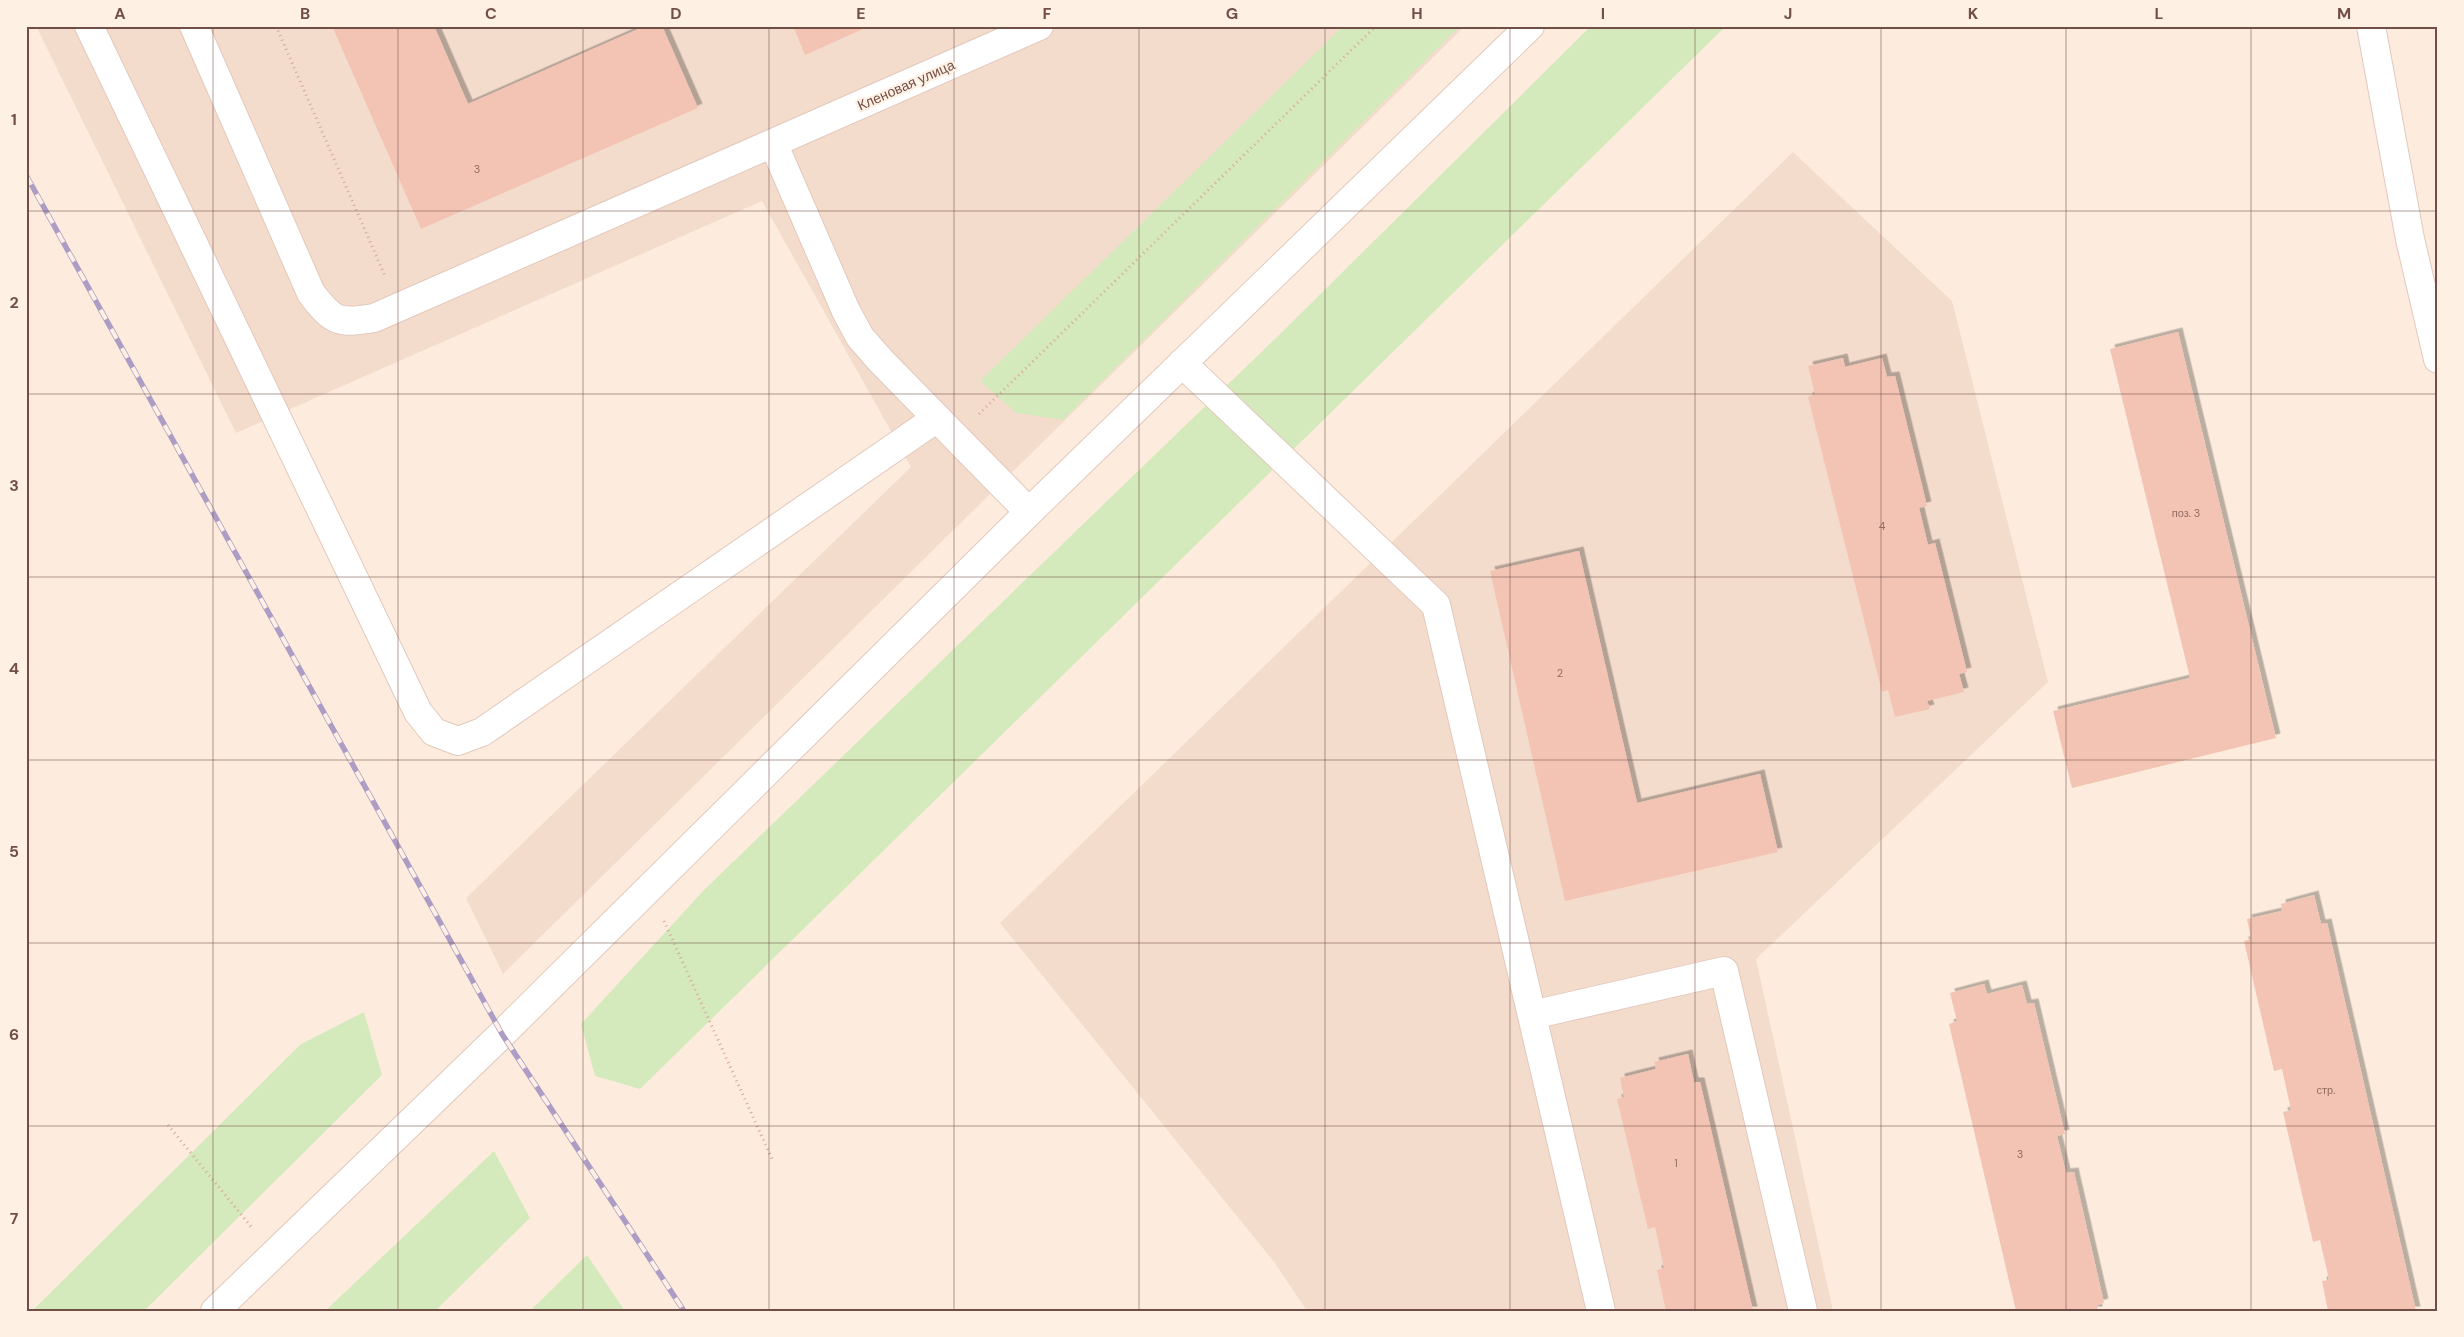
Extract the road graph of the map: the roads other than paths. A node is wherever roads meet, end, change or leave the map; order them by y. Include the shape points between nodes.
1 (89, 26) edge
2 (194, 26) edge
3 (1039, 26) edge
4 (1530, 26) edge
5 (2371, 26) edge
6 (773, 143) junction
7 (2438, 359) edge
8 (1182, 363) junction
9 (937, 418) junction
10 (1029, 512) junction
11 (1532, 1016) junction
12 (215, 1311) edge
13 (1602, 1311) edge
14 (1802, 1311) edge

1 - 9 street via 418,712 434,732 458,741 482,732
2 - 6 street, Кленовая улица via 311,293 326,313 347,323 374,318
3 - 6 street, Кленовая улица
4 - 8 street
5 - 7 street via 2410,239
6 - 9 street via 860,337
8 - 10 street
8 - 11 street via 1436,605
9 - 10 street
10 - 12 street
11 - 13 street
11 - 14 street via 1724,971

